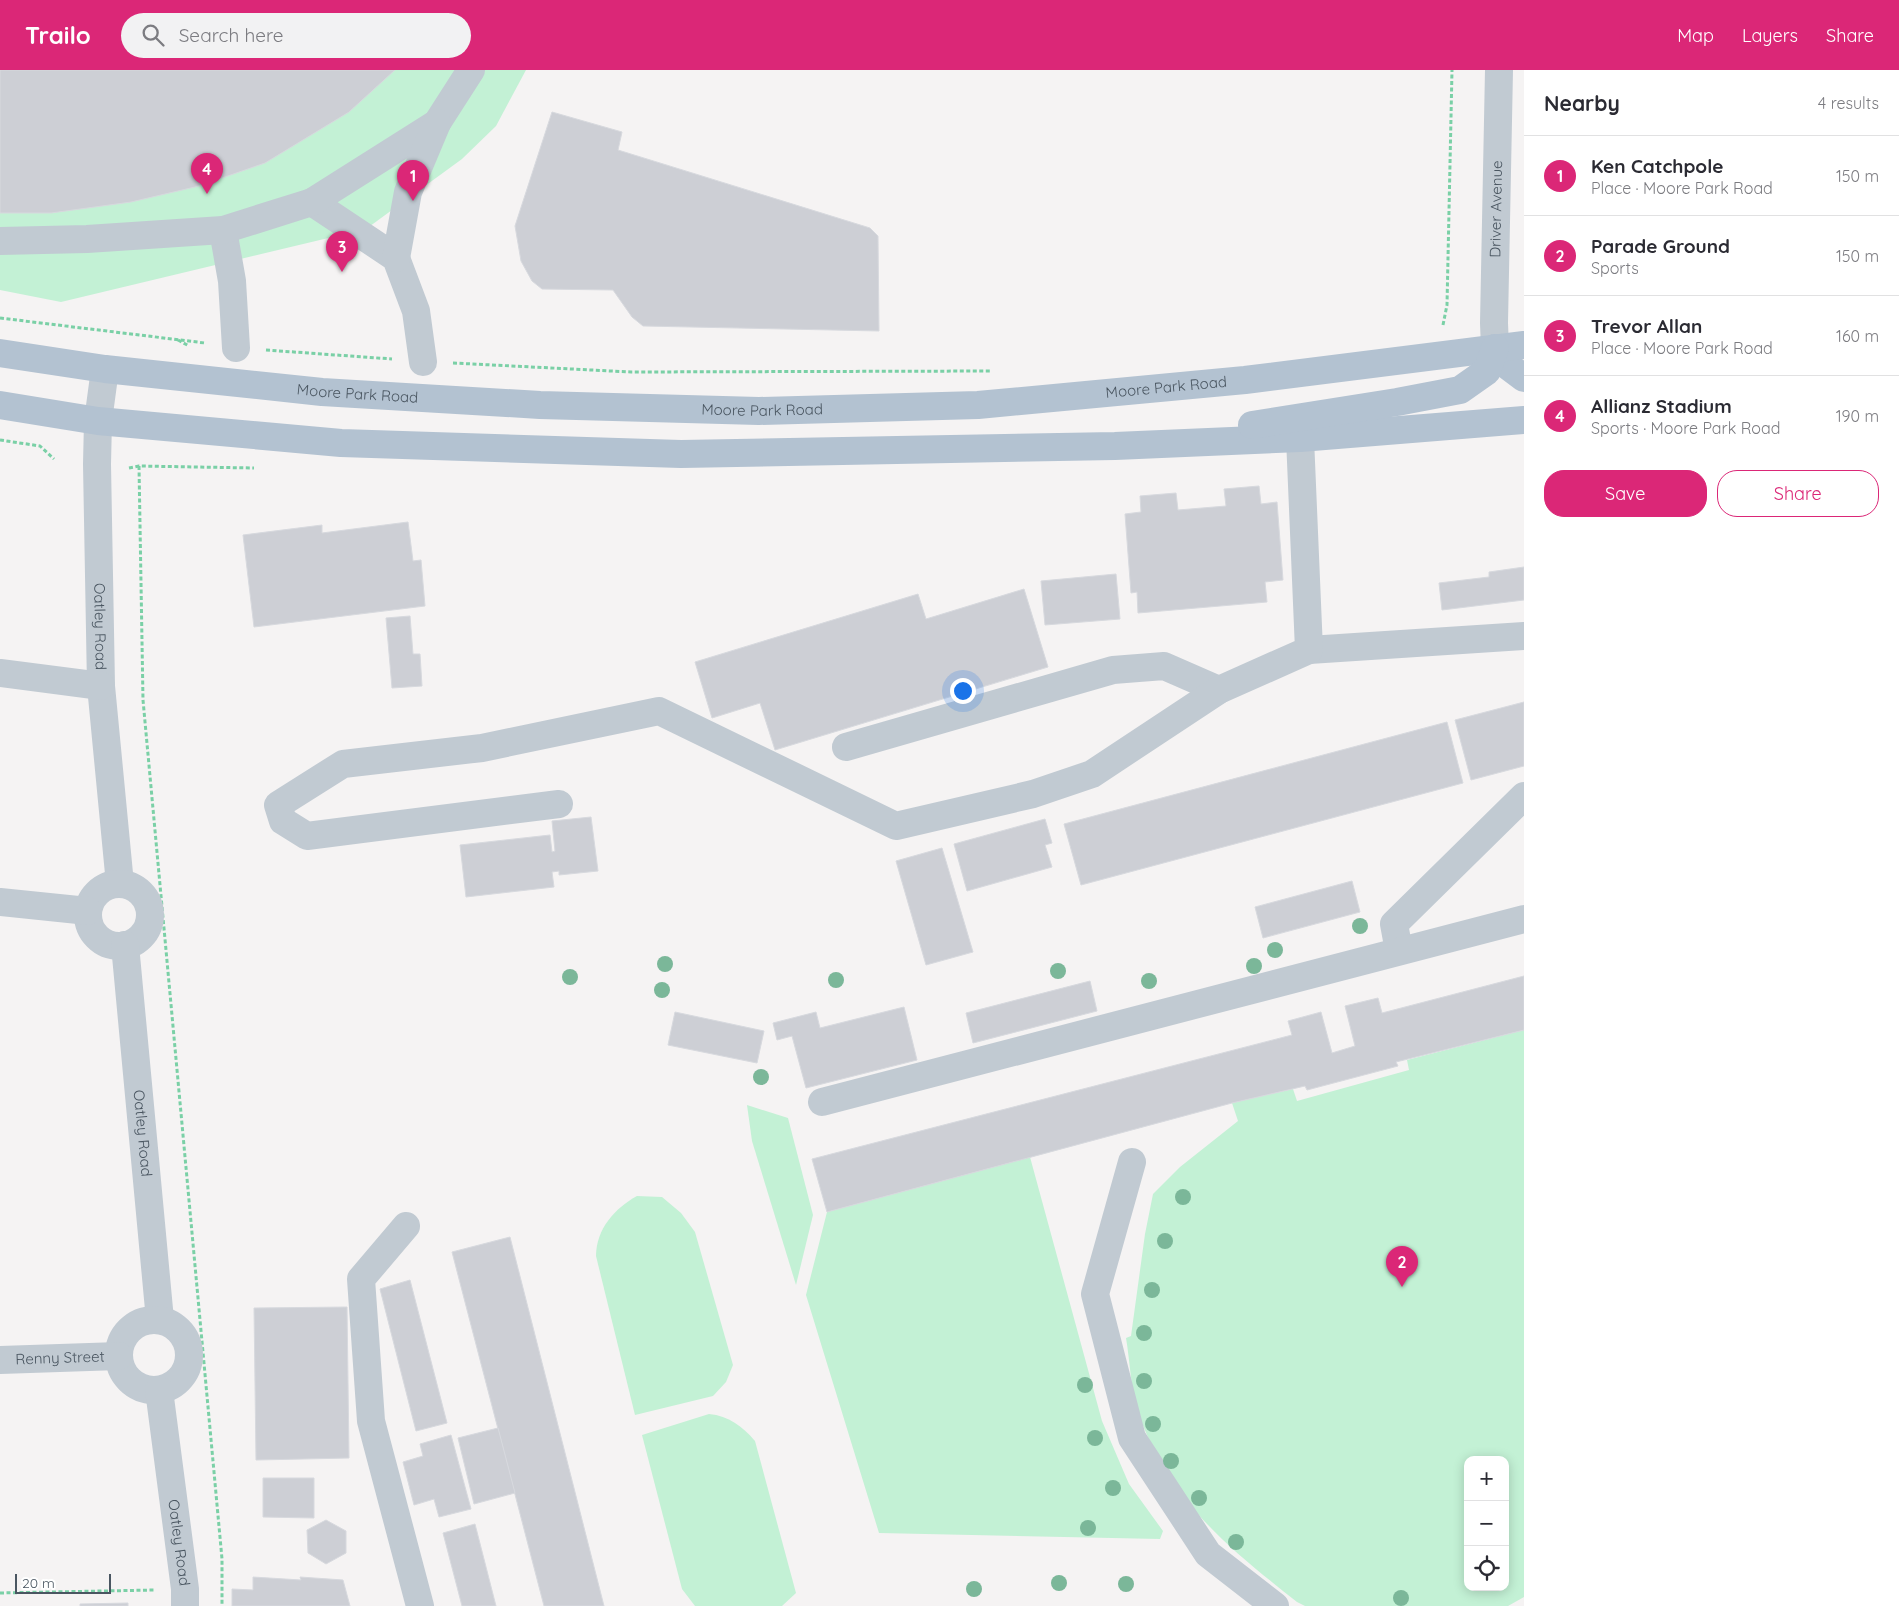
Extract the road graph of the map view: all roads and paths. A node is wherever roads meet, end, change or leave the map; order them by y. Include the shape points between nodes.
1 (471, 70) edge
2 (1452, 70) edge
3 (1499, 70) edge
4 (437, 123) junction
5 (312, 202) junction
6 (223, 230) junction
7 (0, 241) edge
8 (396, 258) junction
9 (0, 318) edge
10 (1443, 328) dead end
11 (178, 340) junction
12 (1524, 345) edge
13 (236, 348) junction
14 (1495, 348) junction
15 (195, 350) dead end
16 (0, 353) edge
17 (423, 362) junction
18 (105, 369) junction
19 (993, 371) dead end
20 (1524, 378) edge
21 (0, 405) edge
22 (842, 409) junction
23 (98, 420) junction
24 (1524, 420) edge
25 (1300, 438) junction
26 (0, 440) edge
27 (1115, 446) junction
28 (836, 452) junction
29 (54, 458) dead end
30 (129, 468) dead end
31 (1524, 636) edge
32 (1309, 650) junction
33 (0, 673) edge
34 (101, 686) junction
35 (1218, 690) junction
36 (846, 747) dead end
37 (1524, 796) edge
38 (559, 804) dead end
39 (120, 884) junction
40 (0, 902) edge
41 (88, 911) junction
42 (1524, 919) edge
43 (125, 945) junction
44 (1399, 951) junction
45 (822, 1102) dead end
46 (1132, 1162) dead end
47 (406, 1226) dead end
48 (160, 1320) junction
49 (119, 1356) junction
50 (0, 1360) edge
51 (159, 1390) junction
52 (0, 1594) edge
53 (185, 1598) edge
54 (222, 1606) edge
55 (420, 1606) edge
56 (1275, 1606) edge

1 - 4 street
2 - 10 path via 1447,305
3 - 14 street, Driver Avenue
4 - 5 street
4 - 8 street via 408,192
5 - 6 street
5 - 8 street
6 - 7 street
6 - 13 street via 232,281
8 - 17 street via 416,311
9 - 11 path
11 - 13 path
11 - 15 path
12 - 14 main road, Moore Park Road
13 - 17 path
14 - 20 main road via 1504,363
14 - 22 main road, Moore Park Road via 1245,380 978,405
14 - 27 main road via 1486,371 1460,390
16 - 18 main road, Moore Park Road
17 - 19 path via 631,372
18 - 22 main road, Moore Park Road via 322,392 530,404 759,411
18 - 23 street, Oatley Road
21 - 23 main road
22 - 28 main road
23 - 28 main road via 341,443 681,454
23 - 34 street, Oatley Road
24 - 25 main road
25 - 27 main road
25 - 32 street
26 - 29 path via 40,446
27 - 28 main road
30 - 54 path via 139,466 143,700 222,1559
31 - 32 street
32 - 35 street
33 - 34 street
34 - 39 street, Oatley Road
35 - 36 street via 1164,666 1113,670
35 - 38 street via 1092,774 1033,794 896,826 659,711 482,748 343,764 278,805 283,821 307,836
37 - 44 street via 1394,924
39 - 41 street via 105,887 96,894
39 - 43 street via 142,894 150,913 150,923 144,933
40 - 41 street
41 - 43 street via 94,933 114,945
42 - 44 street
43 - 48 street, Oatley Road
44 - 45 street
46 - 56 street via 1095,1294 1132,1438 1208,1554
47 - 55 street via 361,1280 371,1421
48 - 49 street via 150,1320 131,1328 120,1346
48 - 51 street via 180,1330 190,1350 186,1371 179,1380
49 - 50 street, Renny Street
49 - 51 street via 121,1367 136,1385 147,1390
51 - 53 street, Oatley Road
52 - 53 path

